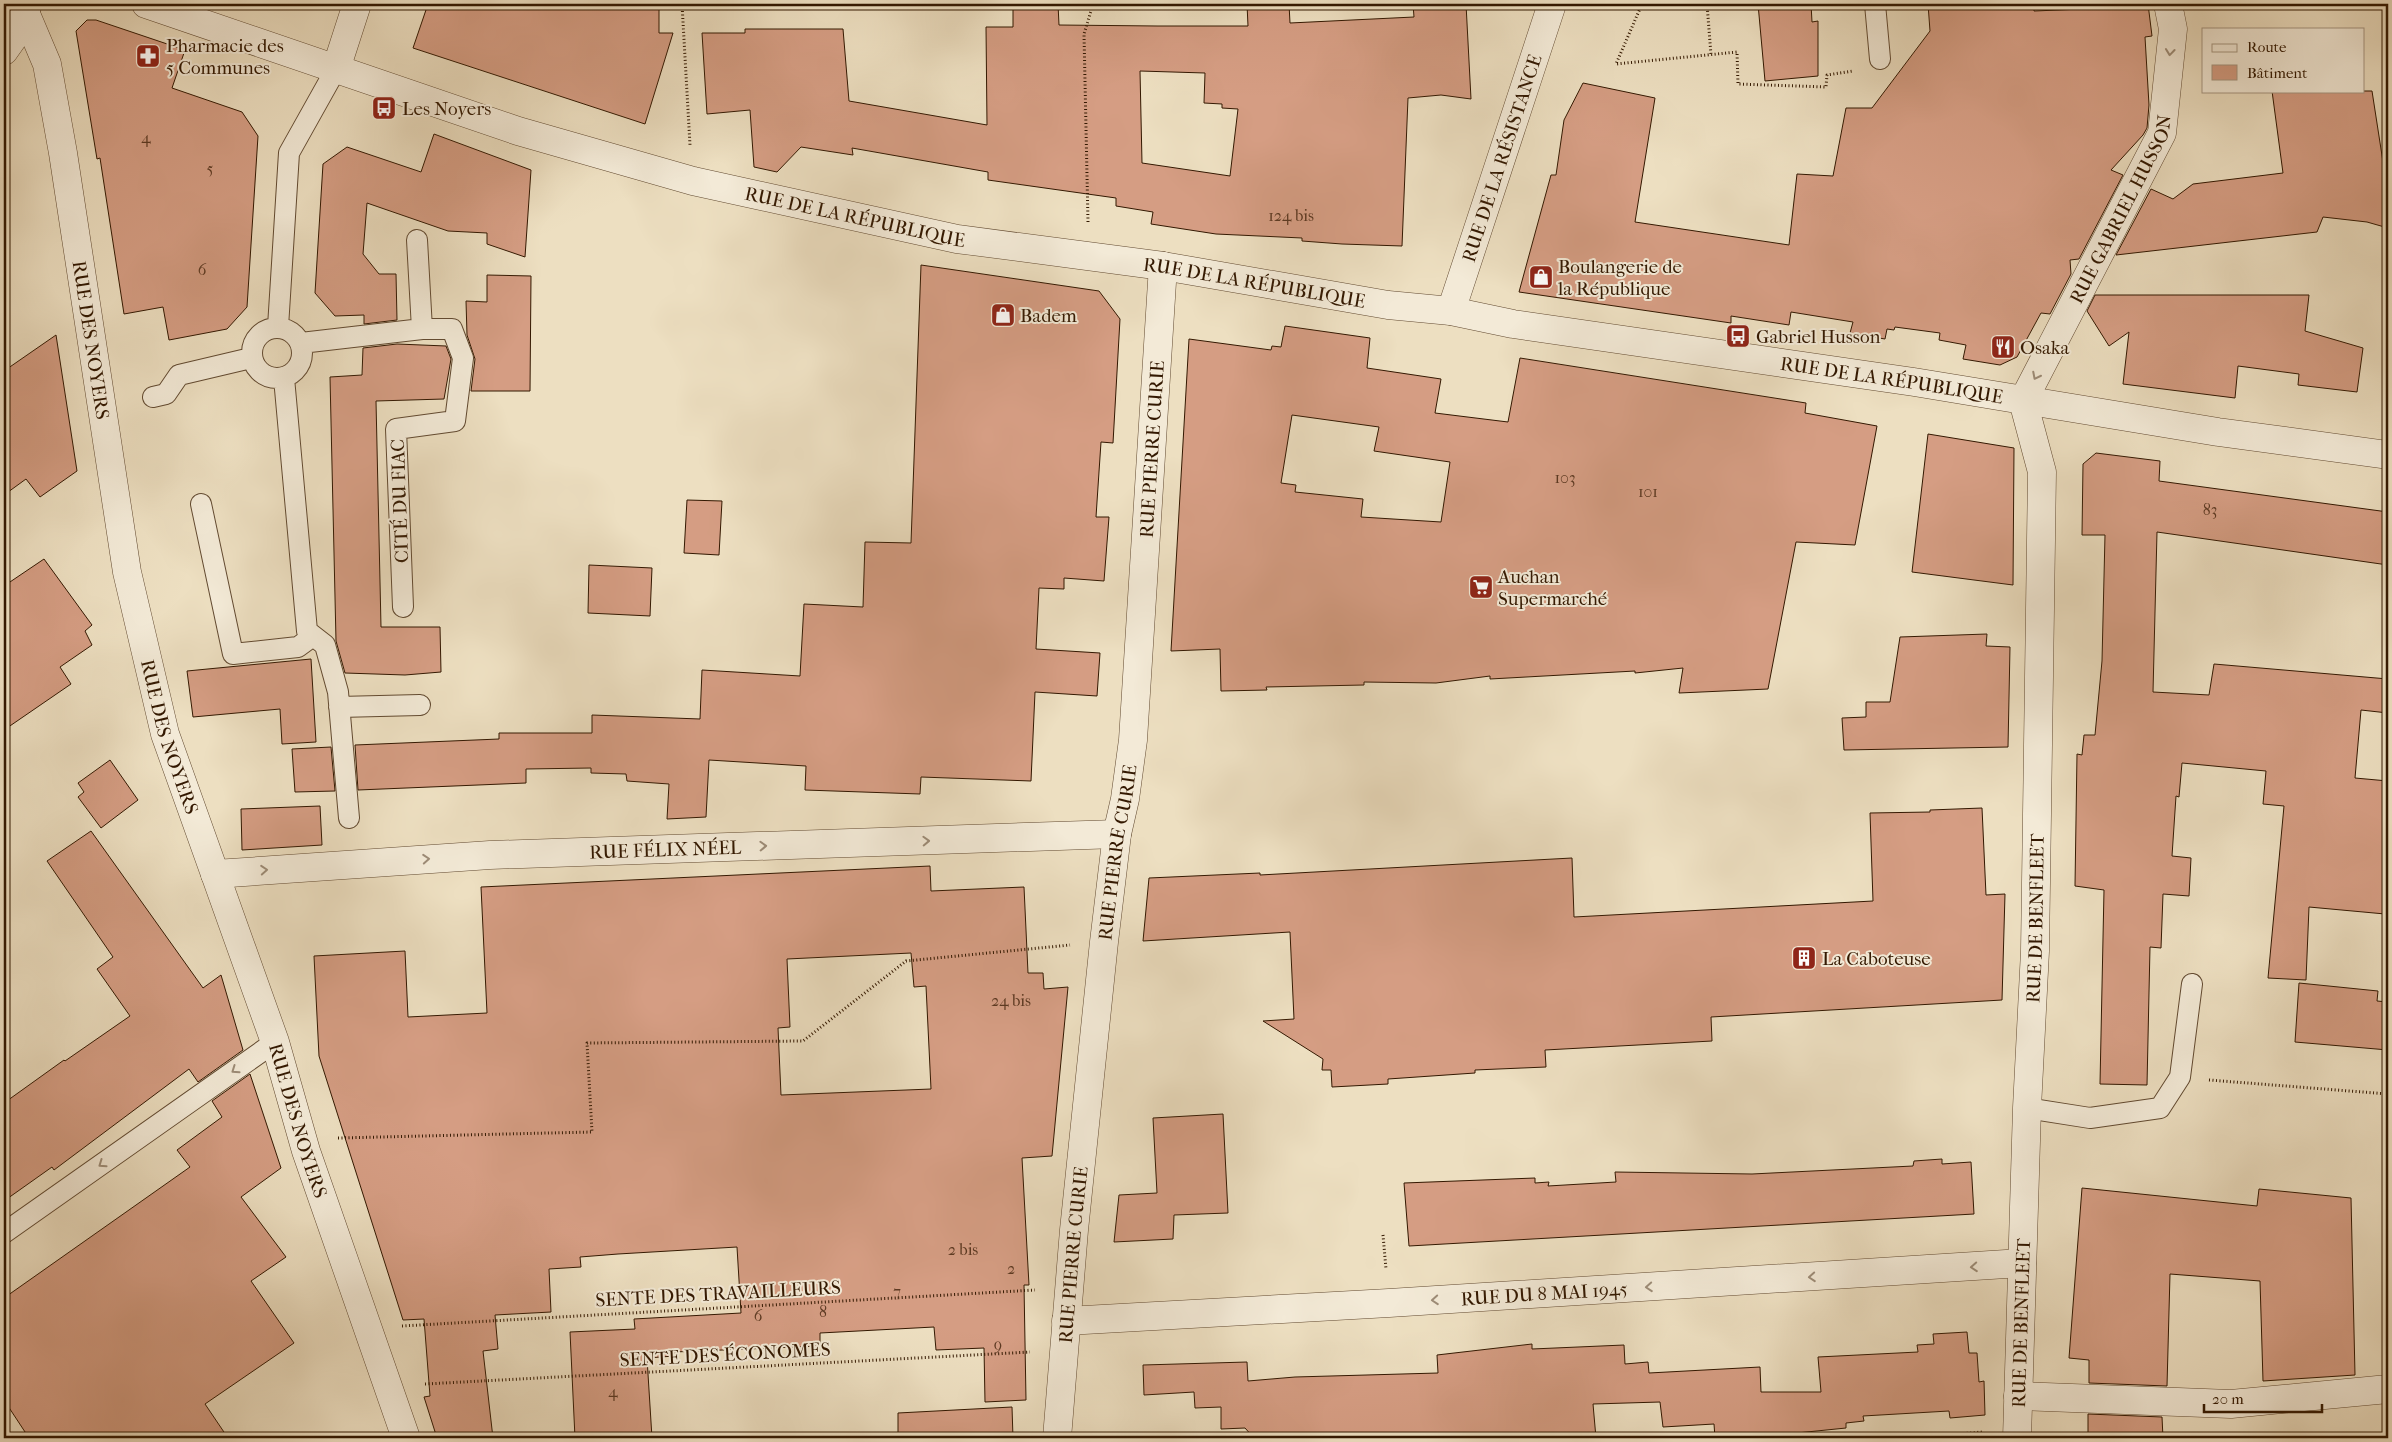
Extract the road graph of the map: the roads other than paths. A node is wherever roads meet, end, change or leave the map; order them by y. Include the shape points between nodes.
1 (146, 4) edge
2 (357, 4) edge
3 (1552, 4) edge
4 (1875, 4) edge
5 (2168, 4) edge
6 (27, 8) edge
7 (4, 51) edge
8 (1880, 59) road end
9 (336, 69) junction
10 (417, 240) dead end
11 (1163, 266) junction
12 (1451, 311) junction
13 (278, 327) junction
14 (422, 329) junction
15 (301, 343) junction
16 (251, 358) junction
17 (284, 378) junction
18 (153, 396) dead end
19 (2023, 401) junction
20 (2388, 455) edge
21 (201, 504) dead end
22 (403, 607) dead end
23 (313, 636) junction
24 (420, 705) dead end
25 (338, 706) junction
26 (349, 818) dead end
27 (1116, 834) junction
28 (216, 874) junction
29 (2192, 984) dead end
30 (275, 1042) junction
31 (2027, 1108) junction
32 (4, 1233) edge
33 (2022, 1263) junction
34 (1066, 1321) junction
35 (2388, 1389) edge
36 (2018, 1396) junction
37 (2017, 1434) edge
38 (406, 1438) edge
39 (1056, 1438) edge

1 - 9 street, RUE DE LA RÉPUBLIQUE
2 - 9 street
3 - 12 street, RUE DE LA RÉSISTANCE
4 - 8 lane
5 -> 19 street, RUE GABRIEL HUSSON via 2173,30 2162,133
6 - 7 street via 16,34
6 - 28 street, RUE DES NOYERS via 47,64 63,153 127,572 165,734
9 - 11 street, RUE DE LA RÉPUBLIQUE via 518,131 693,181 958,238
9 - 13 lane via 289,152
10 - 14 lane
11 - 12 street, RUE DE LA RÉPUBLIQUE via 1388,305
11 - 27 street, RUE PIERRE CURIE via 1133,740 1125,799
12 - 19 street, RUE DE LA RÉPUBLIQUE via 1513,324 1914,382
13 - 15 lane via 292,332
13 - 16 lane via 263,331 253,343
14 - 15 lane, CITÉ DU FIAC
14 - 22 lane, CITÉ DU FIAC via 452,329 463,358 455,421 396,429
15 - 17 lane via 302,358 296,370
16 - 17 lane via 258,370 270,378
16 - 18 lane via 179,375 166,394
17 - 23 lane via 307,631
19 - 20 street, RUE DE LA RÉPUBLIQUE
19 - 31 street, RUE DE BENFLEET via 2042,472 2035,950
21 - 23 lane via 233,654 298,647
23 - 25 lane via 325,645 338,692
24 - 25 lane
25 - 26 lane
28 -> 27 street, RUE FÉLIX NÉEL via 490,855
27 - 34 street, RUE PIERRE CURIE
28 - 30 street, RUE DES NOYERS
29 - 31 lane via 2180,1078 2160,1108 2090,1118
30 -> 32 lane
30 - 38 street, RUE DES NOYERS via 303,1139
31 - 33 street, RUE DE BENFLEET
33 -> 34 street, RUE DU 8 MAI 1945
33 - 36 street, RUE DE BENFLEET
34 - 39 street, RUE PIERRE CURIE
35 - 36 street via 2231,1404
36 - 37 street, RUE DE BENFLEET

